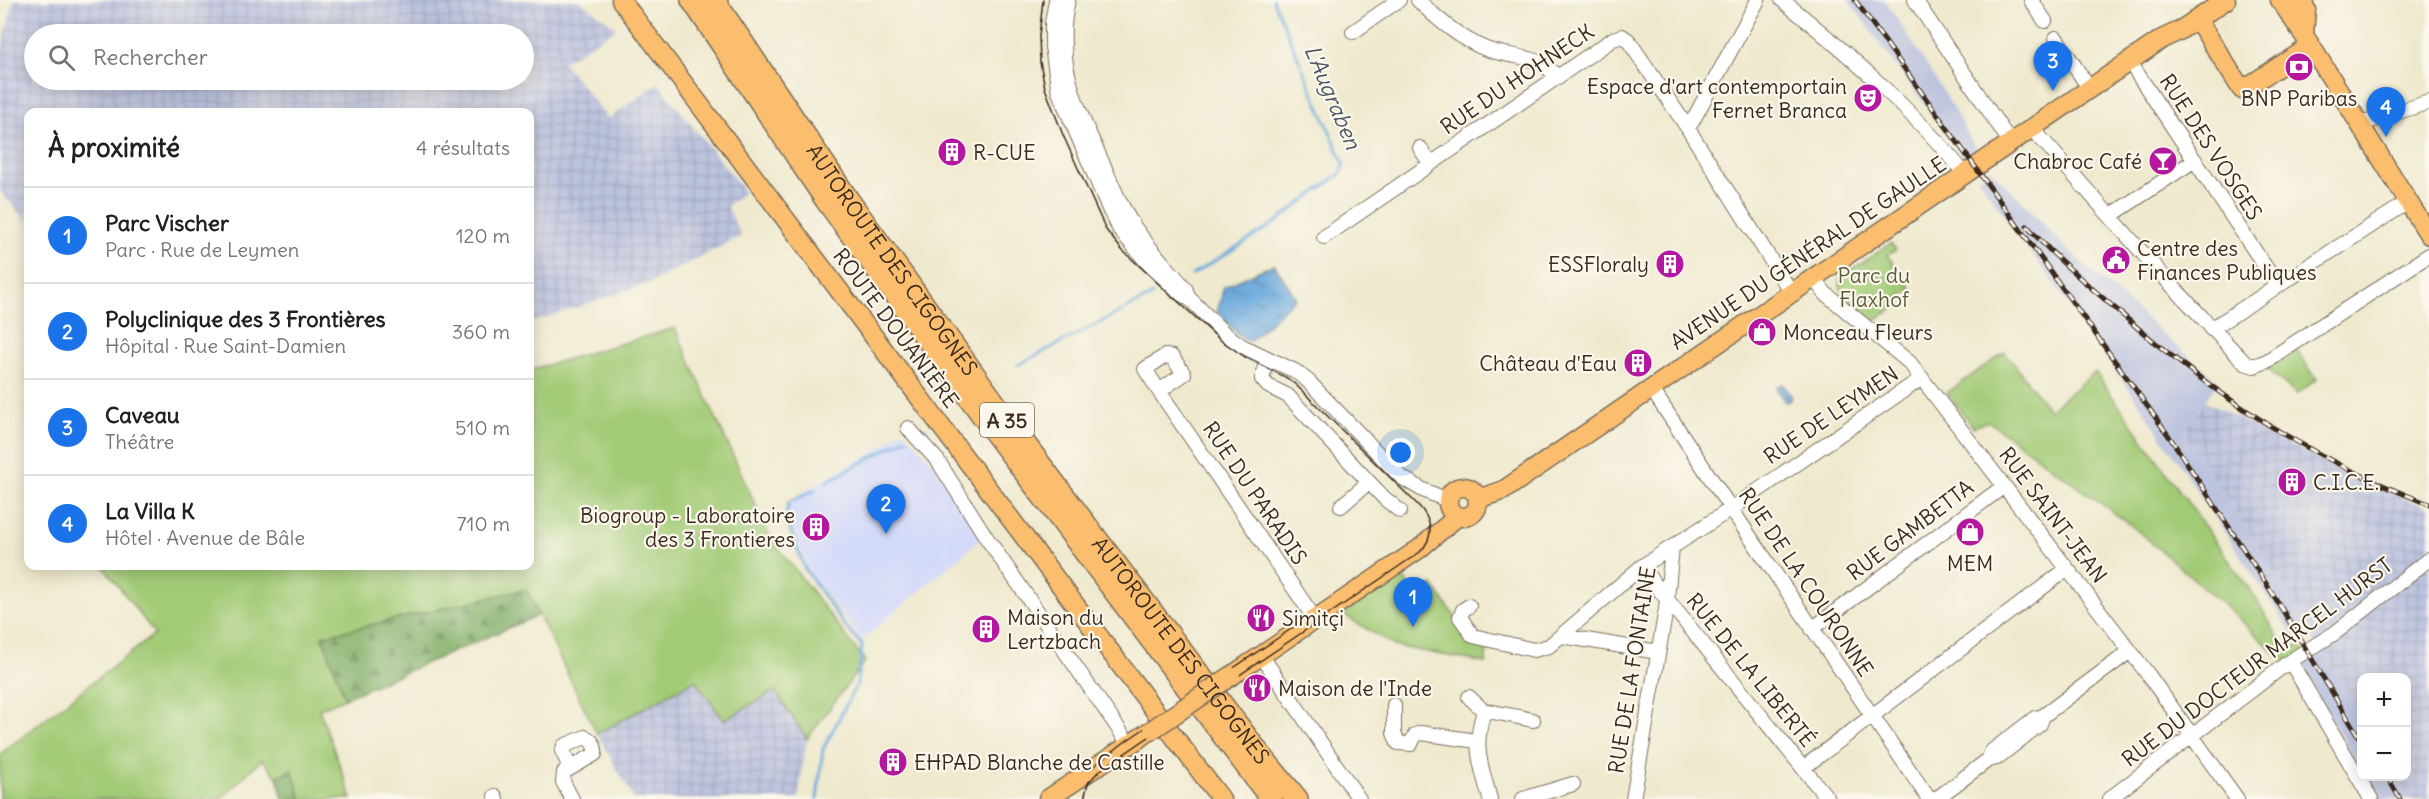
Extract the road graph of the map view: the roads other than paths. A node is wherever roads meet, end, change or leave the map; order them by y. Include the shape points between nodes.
1 (621, 0) edge
2 (680, 0) edge
3 (692, 0) edge
4 (714, 0) edge
5 (1056, 0) edge
6 (1068, 0) edge
7 (1399, 0) edge
8 (1418, 0) edge
9 (1758, 0) edge
10 (1782, 0) edge
11 (1915, 0) edge
12 (2031, 0) edge
13 (2209, 0) edge
14 (2226, 0) edge
15 (2280, 0) edge
16 (2301, 0) edge
17 (2197, 19) junction
18 (2045, 21) dead end
19 (1353, 32) dead end
20 (2056, 38) dead end
21 (2162, 39) junction
22 (2308, 40) junction
23 (719, 44) junction
24 (2129, 61) junction
25 (1558, 77) junction
26 (2089, 88) junction
27 (2429, 102) edge
28 (2361, 124) junction
29 (1687, 127) junction
30 (2031, 127) junction
31 (2010, 142) junction
32 (1420, 147) dead end
33 (2195, 160) junction
34 (1430, 163) junction
35 (1964, 174) junction
36 (2408, 202) junction
37 (2110, 216) junction
38 (2429, 235) edge
39 (1324, 237) dead end
40 (2429, 255) edge
41 (1812, 278) junction
42 (2278, 286) junction
43 (1791, 292) junction
44 (1189, 298) junction
45 (2211, 329) junction
46 (1270, 361) junction
47 (1922, 378) junction
48 (1651, 388) junction
49 (1159, 391) dead end
50 (908, 428) dead end
51 (1369, 482) junction
52 (2004, 486) junction
53 (1478, 499) junction
54 (1447, 500) junction
55 (1341, 506) dead end
56 (1731, 509) junction
57 (1400, 512) dead end
58 (1458, 516) junction
59 (1672, 547) junction
60 (2429, 559) edge
61 (1641, 567) junction
62 (2067, 569) junction
63 (1667, 600) junction
64 (1469, 606) dead end
65 (1315, 619) junction
66 (1812, 629) junction
67 (1562, 636) junction
68 (1658, 652) junction
69 (2129, 652) junction
70 (1261, 655) junction
71 (2290, 661) junction
72 (1469, 698) dead end
73 (1394, 705) dead end
74 (1485, 712) junction
75 (1871, 716) junction
76 (1533, 720) dead end
77 (2192, 736) junction
78 (1476, 741) junction
79 (1129, 744) junction
80 (570, 767) dead end
81 (1803, 768) junction
82 (1573, 784) dead end
83 (1054, 797) edge
84 (572, 799) edge
85 (1221, 799) edge
86 (1271, 799) edge
87 (1297, 799) edge
88 (1359, 799) edge
89 (1490, 799) edge
90 (1523, 799) edge
91 (1633, 799) edge
92 (1828, 799) edge
93 (1929, 799) edge
94 (1936, 799) edge
95 (2109, 799) edge
96 (2237, 799) edge
97 (2371, 799) edge

1 - 85 main road, ROUTE DOUANIÈRE
2 - 23 highway via 699,26
3 - 23 highway, AUTOROUTE DES CIGOGNES / A 35
4 - 87 highway, AUTOROUTE DES CIGOGNES / A 35 via 849,201 1005,417
5 - 44 street via 1052,47 1059,92 1110,211 1136,251 1177,292
6 - 44 street via 1064,56 1073,95 1133,226
7 - 19 street
8 - 25 street via 1474,44 1543,63
9 - 29 street
10 - 35 street via 1922,125
11 - 31 street
12 - 18 street
13 - 21 main road, AVENUE DU GÉNÉRAL DE GAULLE via 2175,24
14 - 17 main road, AVENUE DU GÉNÉRAL DE GAULLE
15 - 22 main road
16 - 22 main road via 2306,9
17 - 21 main road, AVENUE DU GÉNÉRAL DE GAULLE
17 - 22 main road via 2242,90
20 - 26 street
21 - 24 main road, AVENUE DU GÉNÉRAL DE GAULLE
22 - 28 main road
23 - 86 highway, AUTOROUTE DES CIGOGNES / A 35 via 826,200 993,430
24 - 26 main road, AVENUE DU GÉNÉRAL DE GAULLE
24 - 33 street, RUE DES VOSGES
25 - 29 street, RUE DU HOHNECK via 1617,37 1625,37
25 - 34 street, RUE DU HOHNECK
26 - 30 main road, AVENUE DU GÉNÉRAL DE GAULLE
27 - 28 street
28 - 36 main road
29 - 43 street
30 - 31 main road, AVENUE DU GÉNÉRAL DE GAULLE
30 - 37 street
31 - 35 main road, AVENUE DU GÉNÉRAL DE GAULLE
32 - 34 street, RUE DU HOHNECK
33 - 37 street
33 - 42 street, RUE DES VOSGES
34 - 39 street, RUE DU HOHNECK
35 - 41 main road, AVENUE DU GÉNÉRAL DE GAULLE
36 - 38 main road
36 - 42 street
37 - 45 street
40 - 45 street via 2254,366 2245,363
41 - 43 main road, AVENUE DU GÉNÉRAL DE GAULLE
41 - 47 street, RUE SAINT-JEAN via 1910,363
42 - 45 street
43 - 48 main road, AVENUE DU GÉNÉRAL DE GAULLE
44 - 46 street via 1225,334
46 - 51 street via 1262,380 1288,396
46 - 54 street via 1308,381 1401,477
47 - 52 street, RUE SAINT-JEAN
47 - 56 street, RUE DE LEYMEN
48 - 53 main road, AVENUE DU GÉNÉRAL DE GAULLE via 1504,490
48 - 56 street, RUE DE LA COURONNE
49 - 65 street, RUE DU PARADIS
50 - 79 street via 938,461 992,547
51 - 55 street
51 - 57 street
52 - 62 street, RUE SAINT-JEAN
52 - 66 street, RUE GAMBETTA
53 - 54 main road via 1471,488 1462,486 1454,489
53 - 58 main road via 1473,513
54 - 58 main road via 1451,512
56 - 59 street, RUE DE LEYMEN
56 - 66 street, RUE DE LA COURONNE
58 - 65 main road via 1431,540
59 - 61 street, RUE DE LEYMEN
59 - 63 street, RUE DE LA FONTAINE
60 - 71 street, RUE DU DOCTEUR MARCEL HURST via 2335,633
61 - 63 street, RUE DE LA LIBERTÉ
61 - 67 street, RUE DE LEYMEN
62 - 69 street, RUE SAINT-JEAN
62 - 75 street
63 - 68 street, RUE DE LA FONTAINE
63 - 81 street, RUE DE LA LIBERTÉ
64 - 67 street, RUE DE LEYMEN via 1461,613 1461,620 1477,638 1542,649
65 - 70 main road
66 - 75 street, RUE DE LA COURONNE
67 - 68 street
68 - 91 street, RUE DE LA FONTAINE
69 - 77 street, RUE SAINT-JEAN
69 - 94 street via 2043,716 2040,724 1997,758 1988,759
70 - 79 main road, bridge
70 - 88 street
71 - 77 street, RUE DU DOCTEUR MARCEL HURST
71 - 97 street
72 - 74 street
73 - 78 street via 1394,737 1398,743 1412,744 1415,735 1421,733
74 - 76 street
74 - 78 street
75 - 81 street
75 - 93 street, RUE DE LA COURONNE
77 - 95 street, RUE DU DOCTEUR MARCEL HURST
77 - 96 street, RUE SAINT-JEAN
78 - 89 street
79 - 83 main road
80 - 84 street via 562,777
81 - 92 street, RUE DE LA LIBERTÉ
82 - 90 street

